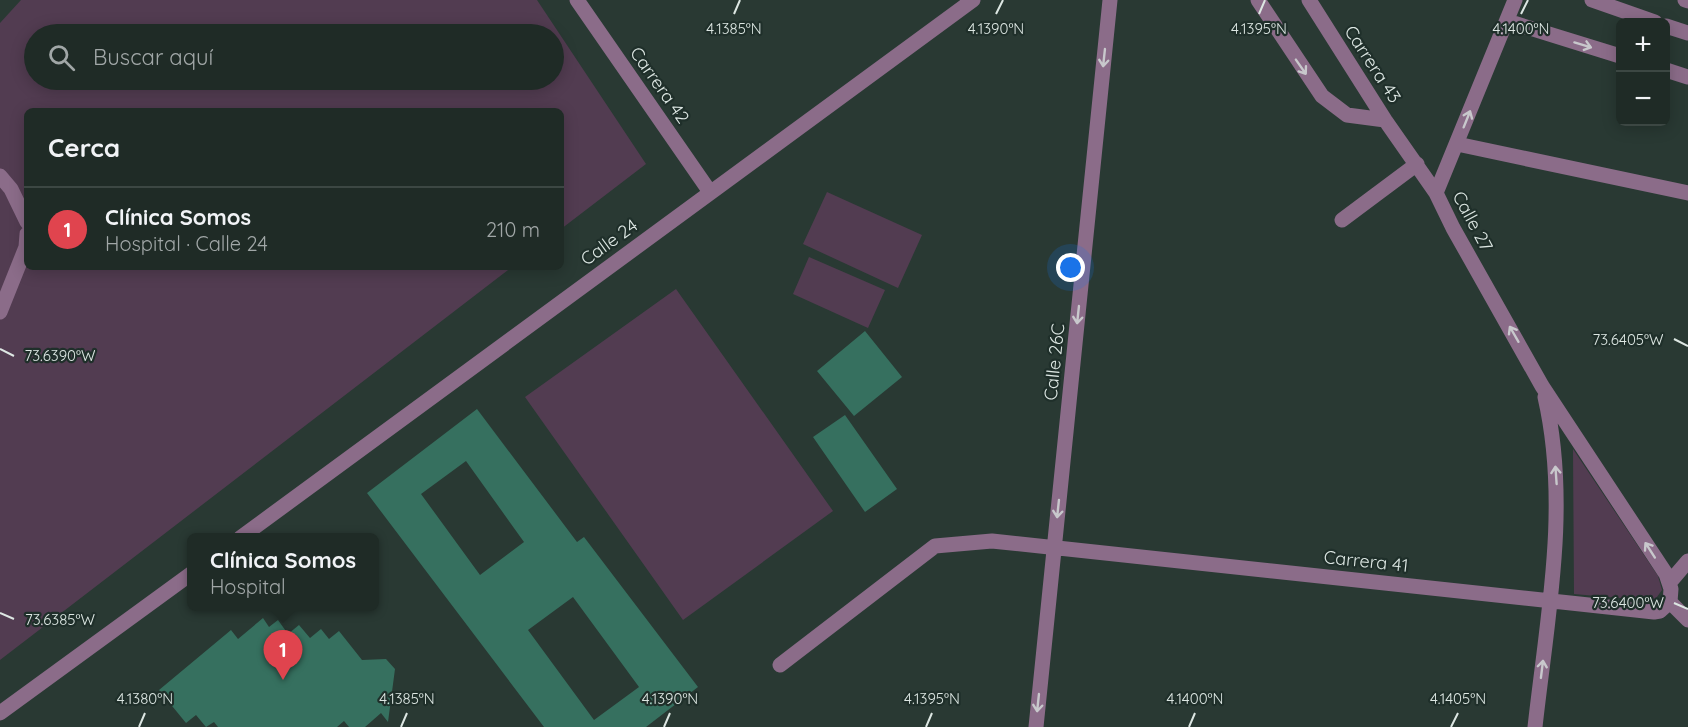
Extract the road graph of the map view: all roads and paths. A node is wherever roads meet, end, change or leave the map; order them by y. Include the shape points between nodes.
1 (578, 0) edge
2 (973, 0) edge
3 (1110, 0) edge
4 (1258, 0) edge
5 (1309, 0) edge
6 (1515, 0) edge
7 (1592, 0) edge
8 (1644, 18) edge
9 (1507, 21) junction
10 (1616, 55) edge
11 (1670, 72) edge
12 (1688, 77) edge
13 (1385, 120) junction
14 (1457, 144) junction
15 (1417, 164) junction
16 (0, 176) edge
17 (710, 192) junction
18 (1436, 193) junction
19 (1688, 193) edge
20 (24, 216) edge
21 (1342, 220) dead end
22 (24, 252) edge
23 (0, 312) edge
24 (1542, 386) junction
25 (245, 533) edge
26 (1054, 548) junction
27 (1688, 561) edge
28 (187, 577) edge
29 (1670, 582) junction
30 (1550, 600) junction
31 (1670, 602) junction
32 (1688, 620) edge
33 (780, 665) dead end
34 (0, 714) edge
35 (1036, 727) edge
36 (1535, 727) edge

1 - 17 street, Carrera 42
2 - 17 street, Calle 24
3 -> 26 street, Calle 26C
4 -> 13 street, Carrera 43 via 1322,96 1347,115
5 - 13 street, Carrera 43
6 - 9 street, Calle 27
7 - 8 street
9 -> 10 street
14 -> 9 street, Calle 27
11 - 12 street
13 - 15 street, Carrera 43
14 - 18 street, Calle 27
14 - 19 street
15 - 18 street, Carrera 43
15 - 21 street
16 - 20 street
17 - 25 street, Calle 24
24 -> 18 street, Calle 27
22 - 23 street
29 -> 24 street, Calle 27
30 -> 24 street, Calle 27 via 1558,509 1554,447
26 - 30 street, Carrera 41
26 - 33 street, Carrera 41 via 992,541 935,546
26 -> 35 street, Calle 26C
27 - 29 street
28 - 34 street
29 - 31 street
30 - 31 street, Carrera 41 via 1654,612
36 -> 30 street, Calle 27
31 - 32 street

